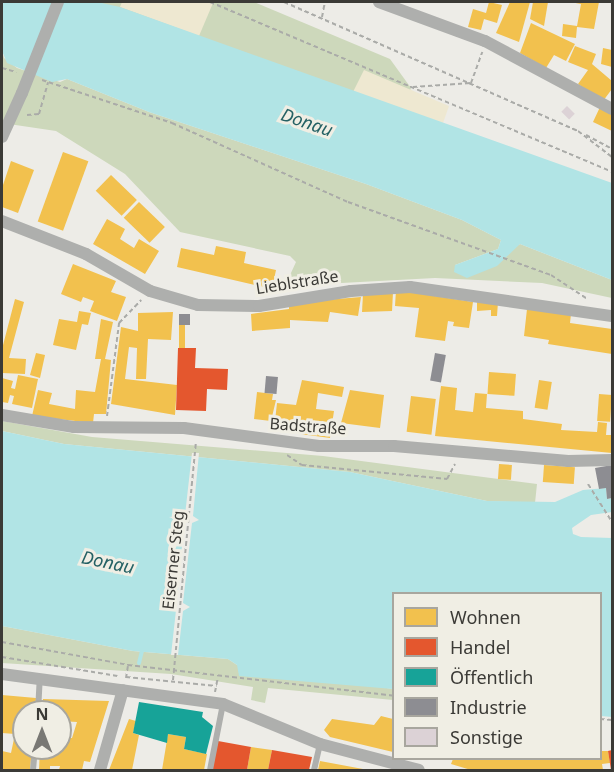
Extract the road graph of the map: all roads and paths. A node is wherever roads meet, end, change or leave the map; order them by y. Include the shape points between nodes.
1 (58, 2) edge
2 (210, 2) edge
3 (284, 2) edge
4 (325, 2) edge
5 (379, 2) edge
6 (322, 17) junction
7 (485, 41) junction
8 (2, 68) edge
9 (20, 73) dead end
10 (39, 79) dead end
11 (48, 82) junction
12 (471, 82) junction
13 (411, 88) junction
14 (612, 109) edge
15 (39, 114) dead end
16 (578, 131) junction
17 (2, 137) edge
18 (612, 149) edge
19 (612, 157) edge
20 (612, 172) edge
21 (2, 221) edge
22 (150, 291) junction
23 (587, 299) dead end
24 (612, 316) edge
25 (2, 415) edge
26 (105, 429) junction
27 (196, 443) dead end
28 (462, 451) junction
29 (285, 455) dead end
30 (612, 460) edge
31 (588, 484) dead end
32 (612, 522) edge
33 (2, 642) edge
34 (2, 657) edge
35 (128, 665) junction
36 (2, 674) edge
37 (126, 677) junction
38 (219, 677) junction
39 (40, 678) junction
40 (173, 680) junction
41 (123, 690) junction
42 (392, 696) edge
43 (39, 700) edge
44 (223, 705) junction
45 (320, 744) junction
46 (371, 765) edge
47 (100, 771) edge
48 (210, 771) edge
49 (314, 771) edge
50 (420, 771) edge

1 - 17 street, bridge
2 - 13 path
3 - 6 path
4 - 6 path
5 - 7 street
6 - 12 path
7 - 12 path
7 - 14 street
8 - 9 path
10 - 11 path
11 - 15 path
11 - 23 path via 172,123 348,202 551,275
12 - 13 path
12 - 16 path
13 - 20 path
16 - 18 path
16 - 19 path
21 - 22 street, Lieblstraße via 86,254
22 - 24 street, Lieblstraße via 181,302 226,307 382,288 424,288
22 - 26 path via 119,323
25 - 26 street, Badstraße via 52,425
26 - 28 street, Badstraße via 184,428 319,446
27 - 40 path, Eiserner Steg, bridge
28 - 29 path via 447,479 302,465
28 - 30 street, Badstraße via 568,461
31 - 32 path
33 - 35 path
34 - 37 path
35 - 37 path
35 - 38 path
36 - 39 street
37 - 40 path
38 - 40 path via 217,686
38 - 42 path
39 - 41 street
39 - 43 lane
41 - 44 street
41 - 47 street
44 - 45 street
44 - 48 lane
45 - 46 street
45 - 49 lane
46 - 50 street

